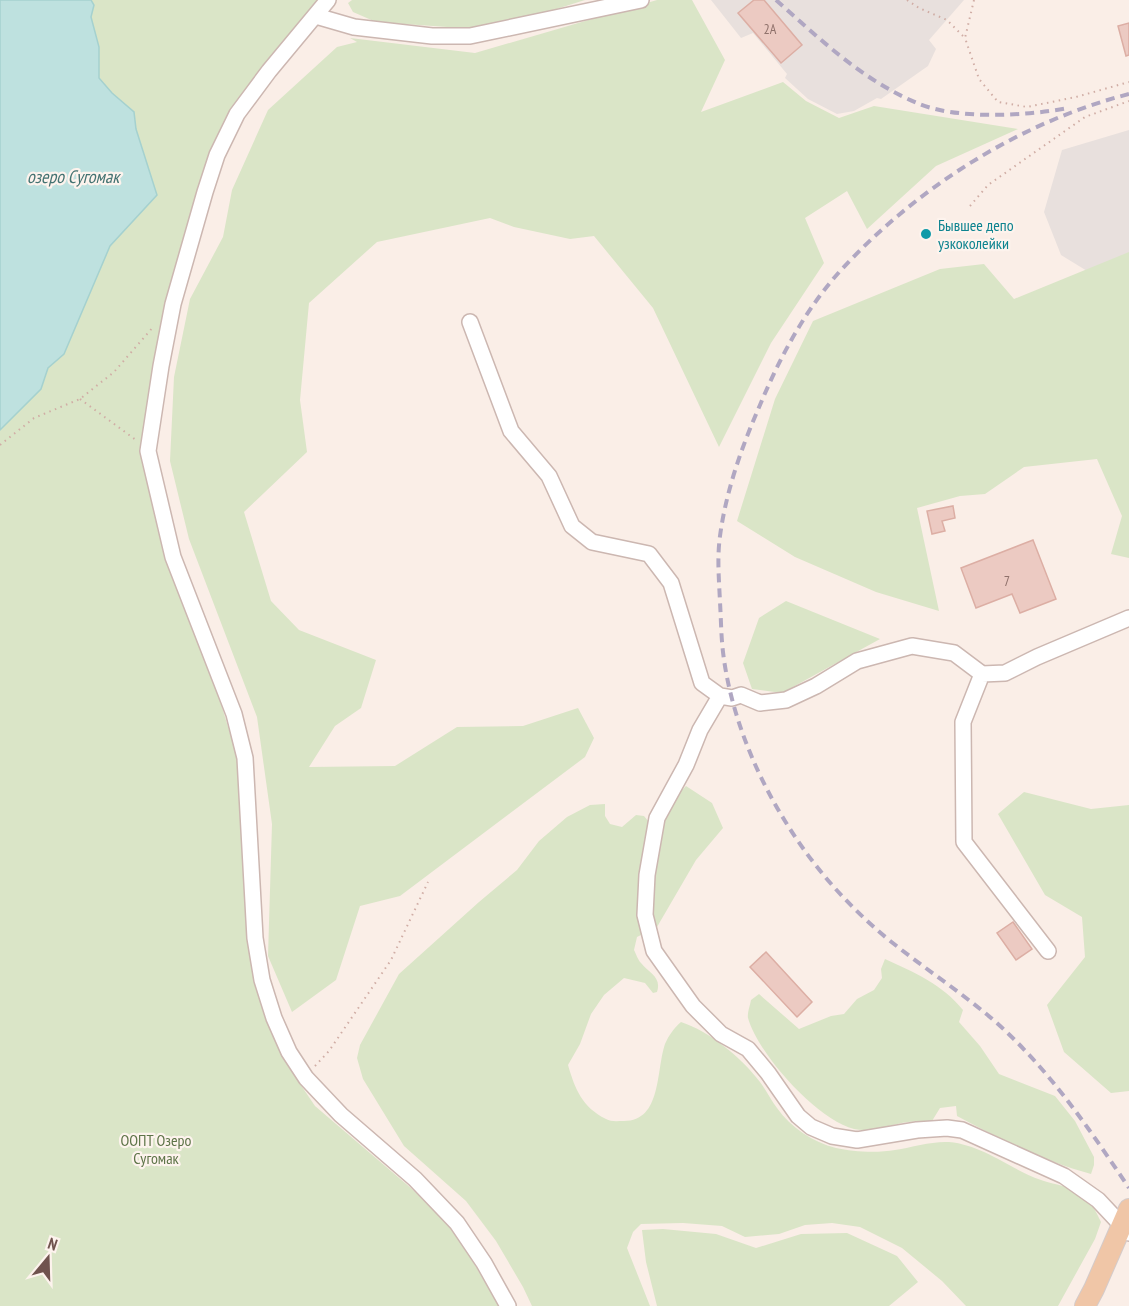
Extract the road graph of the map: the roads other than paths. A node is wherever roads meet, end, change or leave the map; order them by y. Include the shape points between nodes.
1 (328, 0) edge
2 (640, 0) edge
3 (316, 15) junction
4 (470, 322) dead end
5 (1129, 618) edge
6 (982, 674) junction
7 (720, 696) junction
8 (1048, 951) dead end
9 (1127, 1223) edge
10 (508, 1306) edge
11 (1085, 1306) edge

1 - 3 street
2 - 3 street via 470,36 354,27
3 - 10 street via 237,114 217,155 173,304 148,451 173,556 234,714 244,758 255,938 274,1018 306,1078 457,1223
4 - 7 street via 511,430 549,476 572,526 592,542 649,554 671,583 702,684
5 - 6 street via 1005,673
6 - 7 street via 954,653 912,646 857,661 786,700 760,703 741,695
6 - 8 street via 963,722 964,842
7 - 9 street via 657,818 647,875 645,915 654,951 693,1006 721,1034 748,1049 798,1116 811,1127 857,1140 917,1130 962,1130 1064,1176
9 - 11 main road

